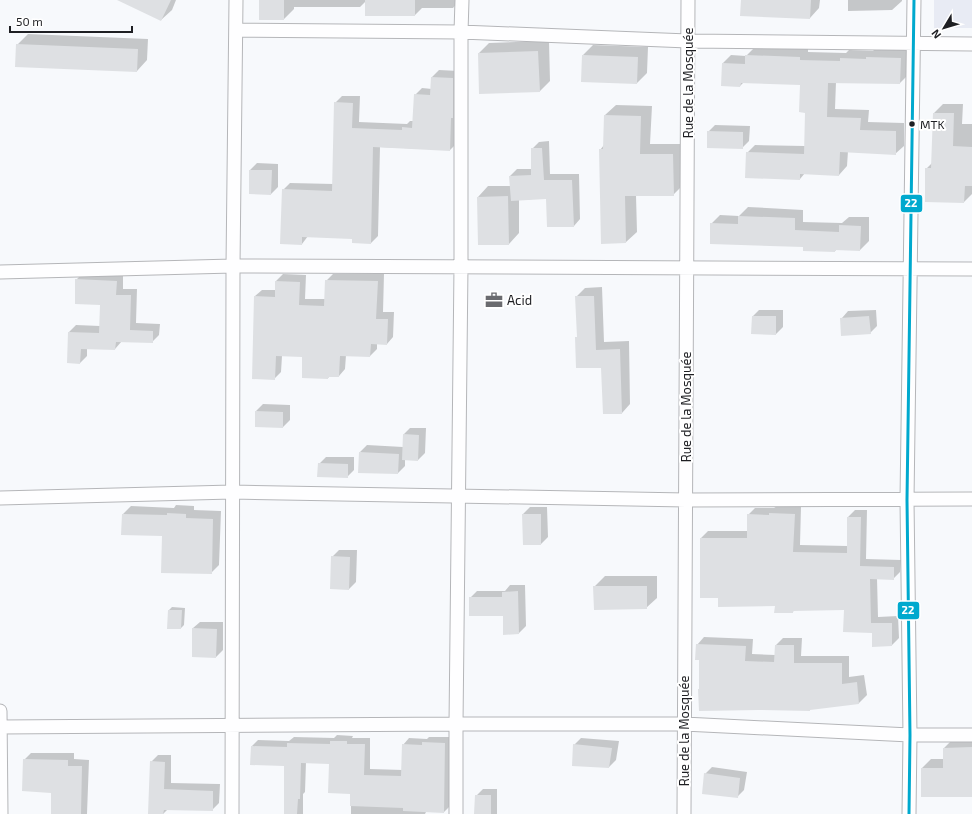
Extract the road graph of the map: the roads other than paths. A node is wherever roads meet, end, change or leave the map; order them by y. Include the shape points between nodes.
1 (236, 0) edge
2 (462, 0) edge
3 (688, 0) edge
4 (914, 0) edge
5 (236, 30) junction
6 (461, 32) junction
7 (688, 41) junction
8 (913, 43) junction
9 (972, 44) edge
10 (233, 266) junction
11 (460, 266) junction
12 (687, 268) junction
13 (910, 268) junction
14 (972, 268) edge
15 (0, 272) edge
16 (232, 492) junction
17 (458, 495) junction
18 (0, 498) edge
19 (972, 499) edge
20 (686, 500) junction
21 (907, 500) junction
22 (0, 711) edge
23 (456, 724) junction
24 (684, 724) junction
25 (232, 726) junction
26 (0, 727) edge
27 (910, 735) junction
28 (972, 735) edge
29 (1, 814) edge
30 (232, 814) edge
31 (456, 814) edge
32 (684, 814) edge
33 (909, 814) edge

1 - 5 street
2 - 6 street
3 - 7 street, Rue de la Mosquée
4 - 8 street
5 - 6 street
5 - 10 street
6 - 7 street
6 - 11 street
7 - 8 street
7 - 12 street, Rue de la Mosquée
8 - 9 street
8 - 13 street
10 - 11 street
10 - 15 street
10 - 16 street
11 - 12 street
11 - 17 street
12 - 13 street
12 - 20 street, Rue de la Mosquée
13 - 14 street
13 - 21 street
16 - 17 street
16 - 18 street
16 - 25 street
17 - 20 street
17 - 23 street
19 - 21 street
20 - 21 street
20 - 24 street, Rue de la Mosquée
21 - 27 street
22 - 26 street
23 - 24 street
23 - 25 street
23 - 31 street
24 - 27 street
24 - 32 street, Rue de la Mosquée
25 - 26 street
25 - 30 street
26 - 29 street
27 - 28 street
27 - 33 street

